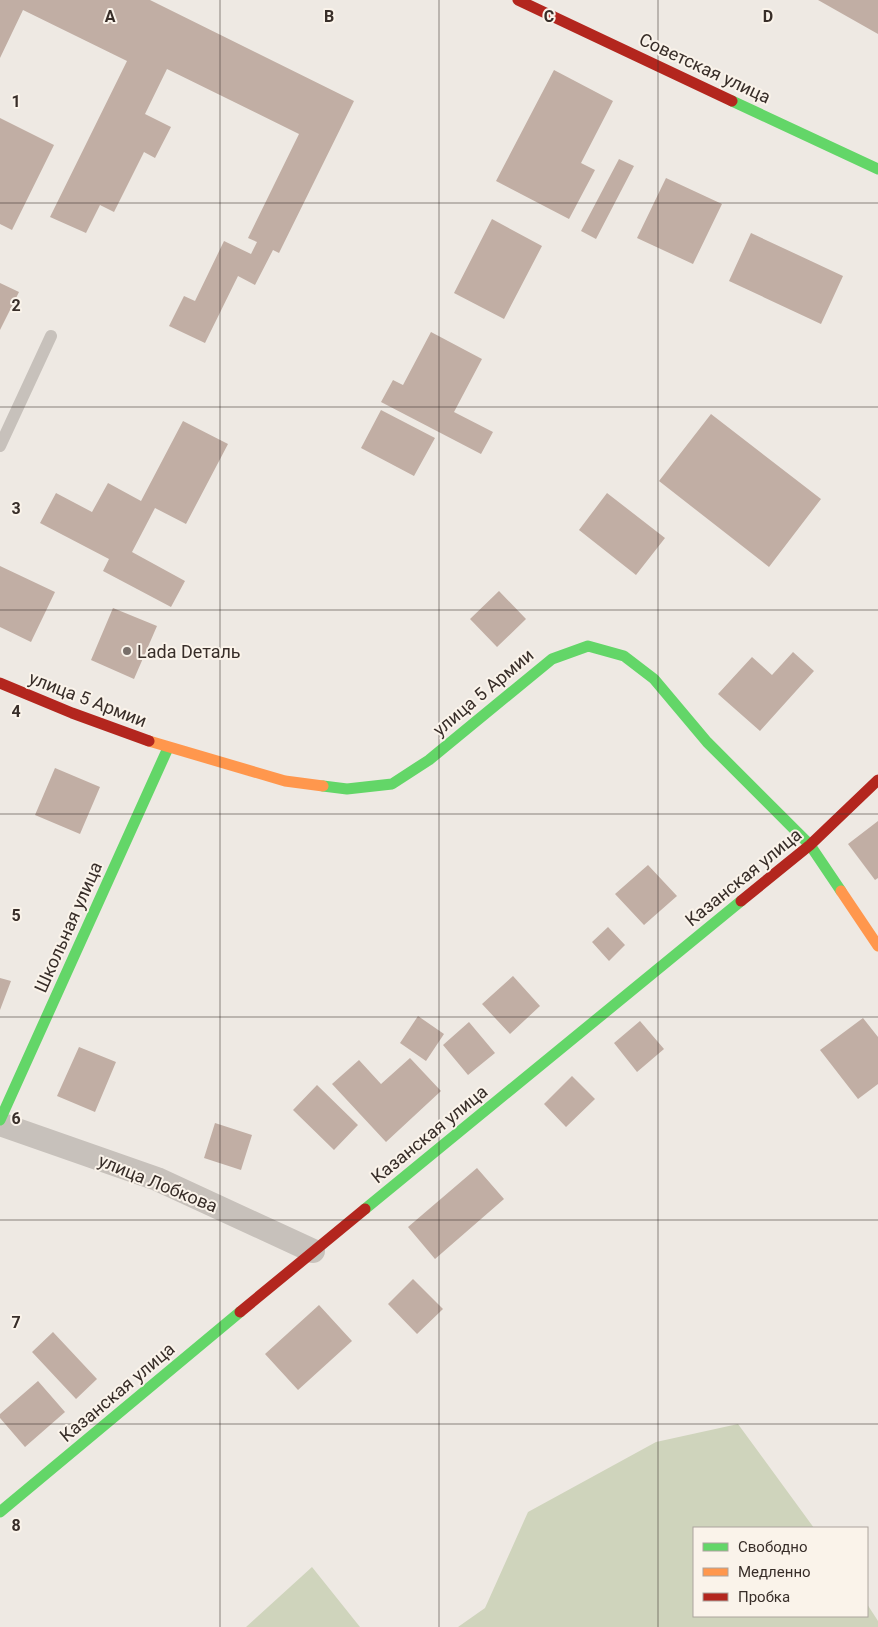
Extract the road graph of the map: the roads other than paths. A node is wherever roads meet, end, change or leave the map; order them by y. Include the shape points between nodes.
1 (518, 0) edge
2 (878, 169) edge
3 (51, 336) dead end
4 (0, 446) edge
5 (0, 683) edge
6 (168, 748) junction
7 (878, 780) edge
8 (810, 845) junction
9 (878, 946) edge
10 (0, 1120) edge
11 (0, 1124) edge
12 (313, 1251) junction
13 (0, 1512) edge

1 - 2 main road, Советская улица via 554,12
3 - 4 lane
5 - 6 main road, улица 5 Армии
6 - 8 main road, улица 5 Армии via 285,781 347,789 392,784 429,760 552,658 588,646 624,656 654,679 707,742
6 - 10 main road, Школьная улица
7 - 8 main road, Казанская улица
8 - 9 main road, улица 5 Армии
8 - 12 main road, Казанская улица
11 - 12 street, улица Лобкова via 157,1179
12 - 13 main road, Казанская улица

